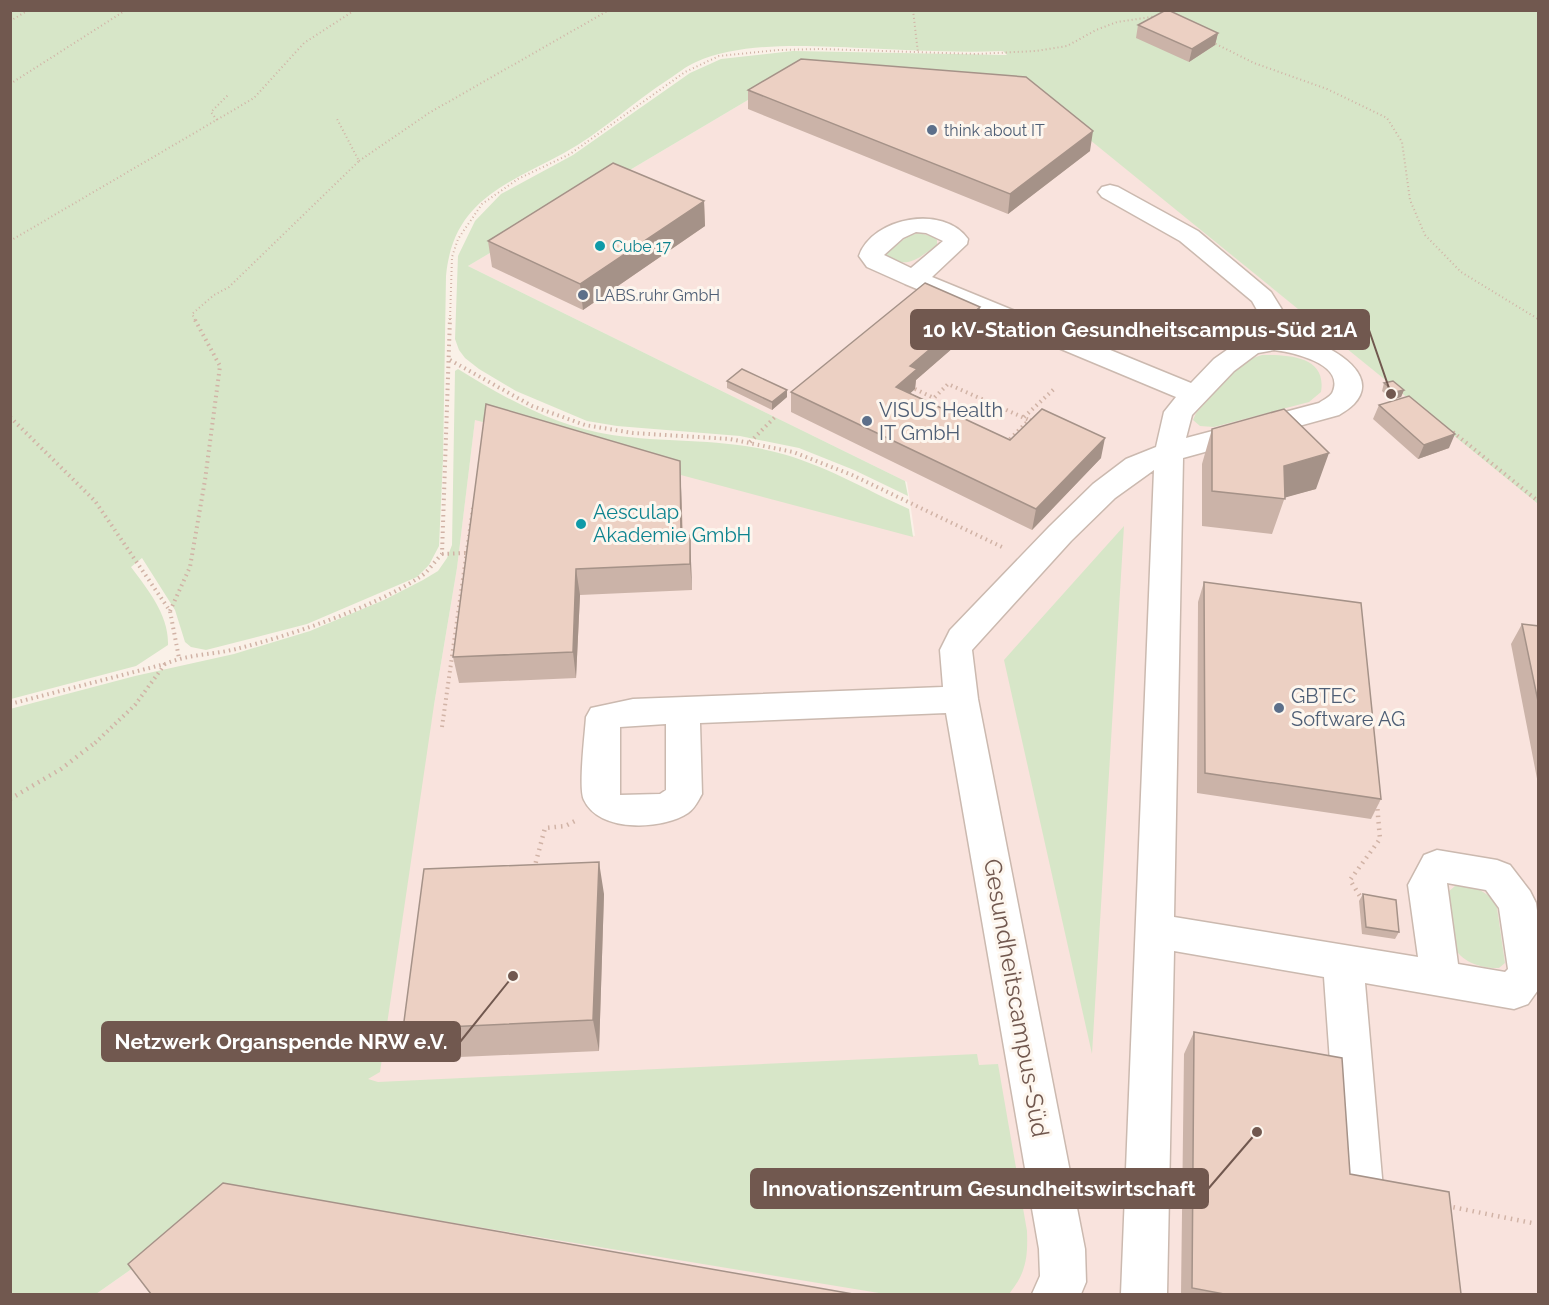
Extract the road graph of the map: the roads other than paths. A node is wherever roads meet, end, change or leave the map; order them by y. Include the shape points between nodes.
1 (1110, 192) dead end
2 (914, 279) dead end
3 (1289, 343) junction
4 (1193, 394) junction
5 (1168, 452) junction
6 (961, 699) junction
7 (683, 711) dead end
8 (1156, 931) junction
9 (1343, 961) junction
10 (1440, 978) junction
11 (1530, 984) edge
12 (1361, 1189) edge
13 (1055, 1294) edge
14 (1144, 1294) edge

1 - 3 street via 1189,236 1262,297
2 - 4 street
3 - 4 street, Gesundheitscampus-Süd via 1251,346 1236,354
3 - 5 street, Gesundheitscampus-Süd via 1317,351 1335,362 1346,378 1348,389 1344,398 1329,408
4 - 5 street, Gesundheitscampus-Süd via 1178,412
5 - 6 street, Gesundheitscampus-Süd via 1136,466 1104,491 962,639 956,650
5 - 8 street, Gesundheitscampus-Süd
6 - 7 street
6 - 13 street, Gesundheitscampus-Süd via 1062,1249 1063,1282
8 - 9 street
8 - 14 street, Gesundheitscampus-Süd
9 - 10 street
9 - 12 street
10 - 11 street
10 - 11 street via 1427,885 1437,866 1497,876 1516,903

